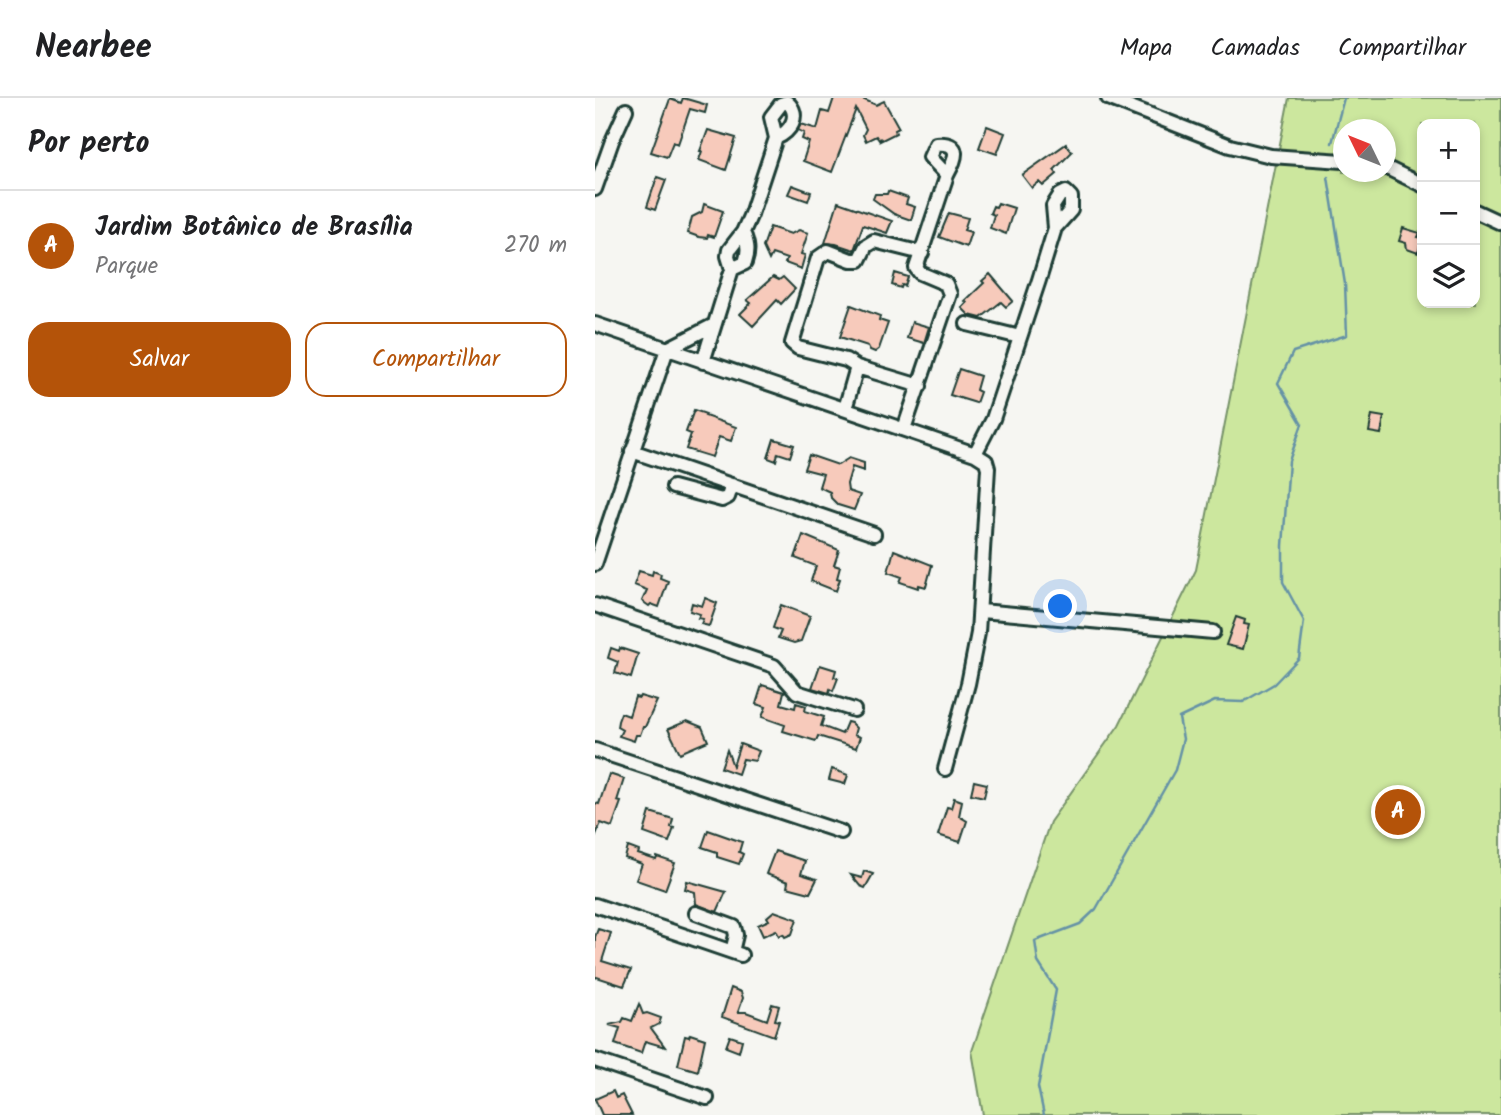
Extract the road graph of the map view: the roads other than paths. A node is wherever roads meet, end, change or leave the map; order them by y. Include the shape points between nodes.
1 (1108, 98) edge
2 (626, 110) dead end
3 (776, 138) dead end
4 (1333, 160) edge
5 (1396, 172) edge
6 (947, 175) dead end
7 (1417, 183) edge
8 (595, 189) edge
9 (1480, 213) edge
10 (1501, 223) edge
11 (1055, 228) dead end
12 (743, 232) junction
13 (922, 253) junction
14 (733, 269) junction
15 (595, 324) edge
16 (967, 324) dead end
17 (714, 325) junction
18 (1020, 337) junction
19 (667, 349) junction
20 (702, 362) junction
21 (857, 367) junction
22 (920, 386) junction
23 (845, 409) junction
24 (904, 429) junction
25 (632, 451) junction
26 (975, 454) junction
27 (732, 485) junction
28 (673, 488) dead end
29 (874, 534) dead end
30 (595, 563) edge
31 (595, 605) edge
32 (981, 611) junction
33 (1213, 632) dead end
34 (854, 710) dead end
35 (595, 750) edge
36 (945, 769) dead end
37 (841, 832) dead end
38 (595, 905) edge
39 (696, 913) dead end
40 (595, 1060) edge
41 (707, 1098) dead end

1 - 4 street via 1230,146 1271,156
2 - 8 street
3 - 12 street
5 - 7 street
6 - 13 street
9 - 10 street
11 - 18 street
12 - 14 street via 729,250
12 - 14 street via 748,245 745,263
13 - 21 street via 874,241 859,260 828,251 818,258 792,343
13 - 22 street via 917,270 946,284 950,294
14 - 17 street
15 - 19 street
16 - 18 street
17 - 19 street
17 - 20 street
18 - 26 street via 993,419
19 - 20 street
19 - 25 street
20 - 23 street
21 - 22 street
21 - 23 street
22 - 24 street
23 - 24 street
24 - 26 street
25 - 27 street
25 - 30 street
26 - 32 street via 984,458 988,468
27 - 28 street via 722,500
27 - 29 street
31 - 34 street via 774,666 797,692
32 - 33 street
32 - 36 street via 968,684
35 - 37 street
38 - 39 street via 736,953 734,927
40 - 41 street

